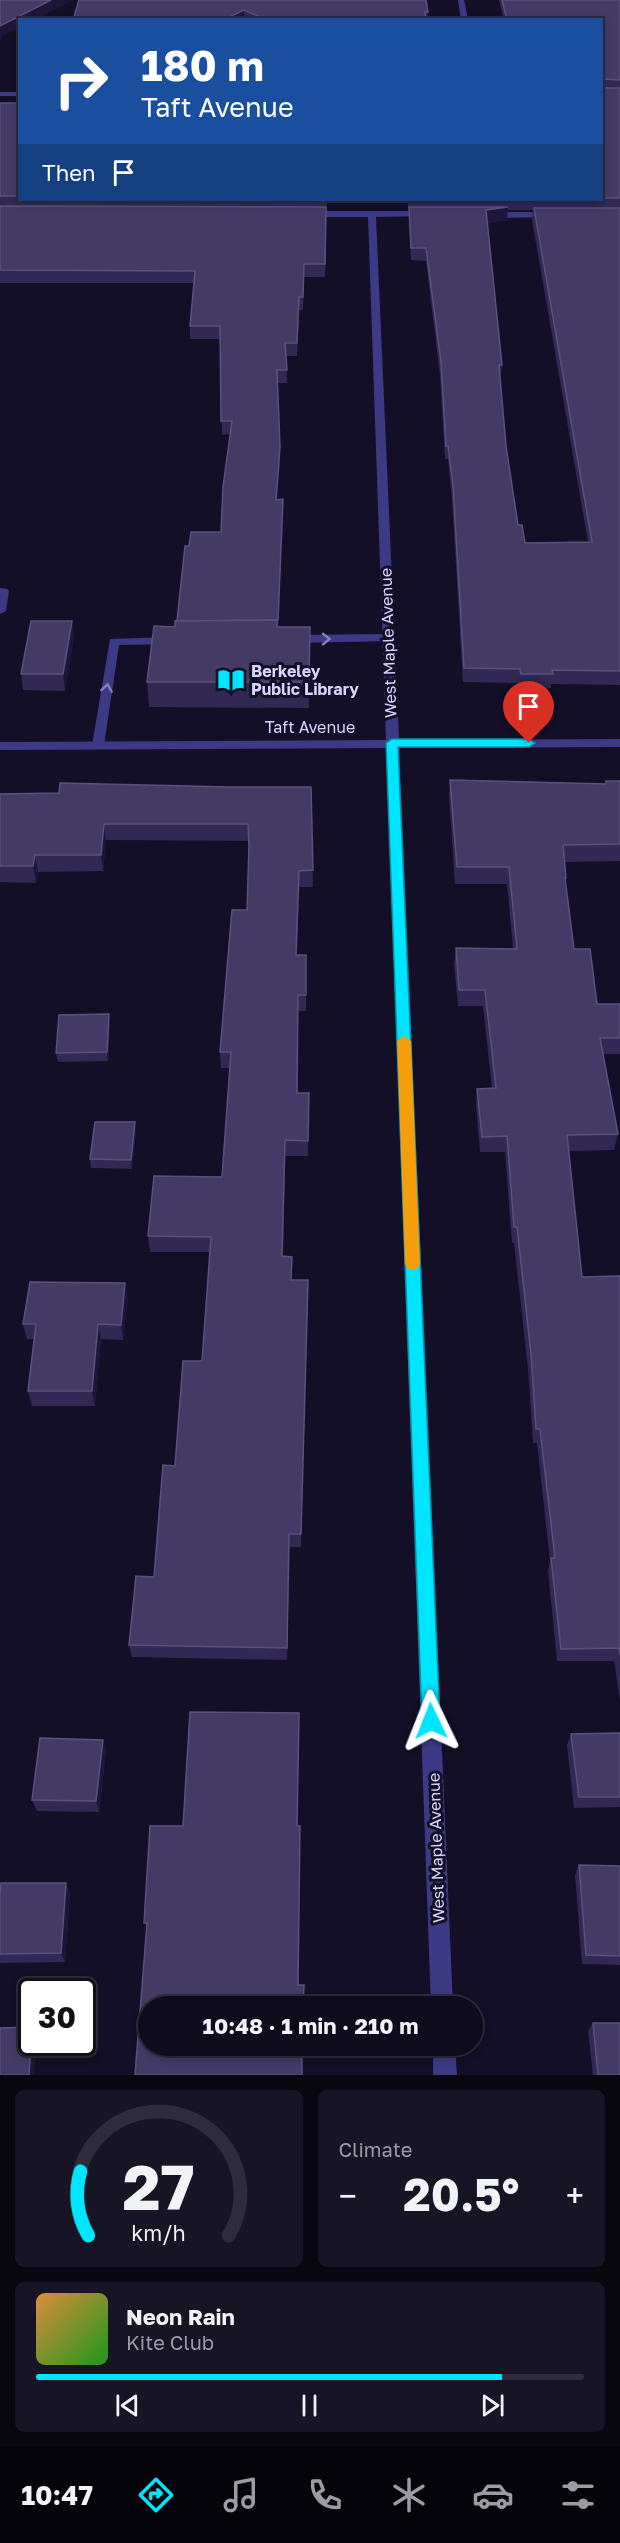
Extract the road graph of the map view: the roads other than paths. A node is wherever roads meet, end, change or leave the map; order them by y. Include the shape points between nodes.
1 (461, 0) edge
2 (465, 18) edge
3 (0, 94) edge
4 (18, 94) edge
5 (300, 214) edge
6 (372, 214) junction
7 (443, 214) edge
8 (478, 215) edge
9 (561, 215) edge
10 (3, 591) dead end
11 (0, 611) edge
12 (388, 638) junction
13 (281, 639) edge
14 (186, 641) edge
15 (392, 743) junction
16 (620, 743) edge
17 (0, 746) edge
18 (98, 746) junction
19 (442, 1996) edge
20 (444, 2056) edge
21 (445, 2075) edge

1 - 2 street
3 - 4 street
5 - 6 street
6 - 7 street
6 - 12 street, West Maple Avenue
8 - 9 street
10 - 11 street
13 -> 12 street
12 - 15 street, West Maple Avenue
18 -> 14 street via 114,642
15 - 16 street, Taft Avenue
15 - 18 street, Taft Avenue
15 - 19 street, West Maple Avenue
17 - 18 street, Taft Avenue
20 - 21 street

